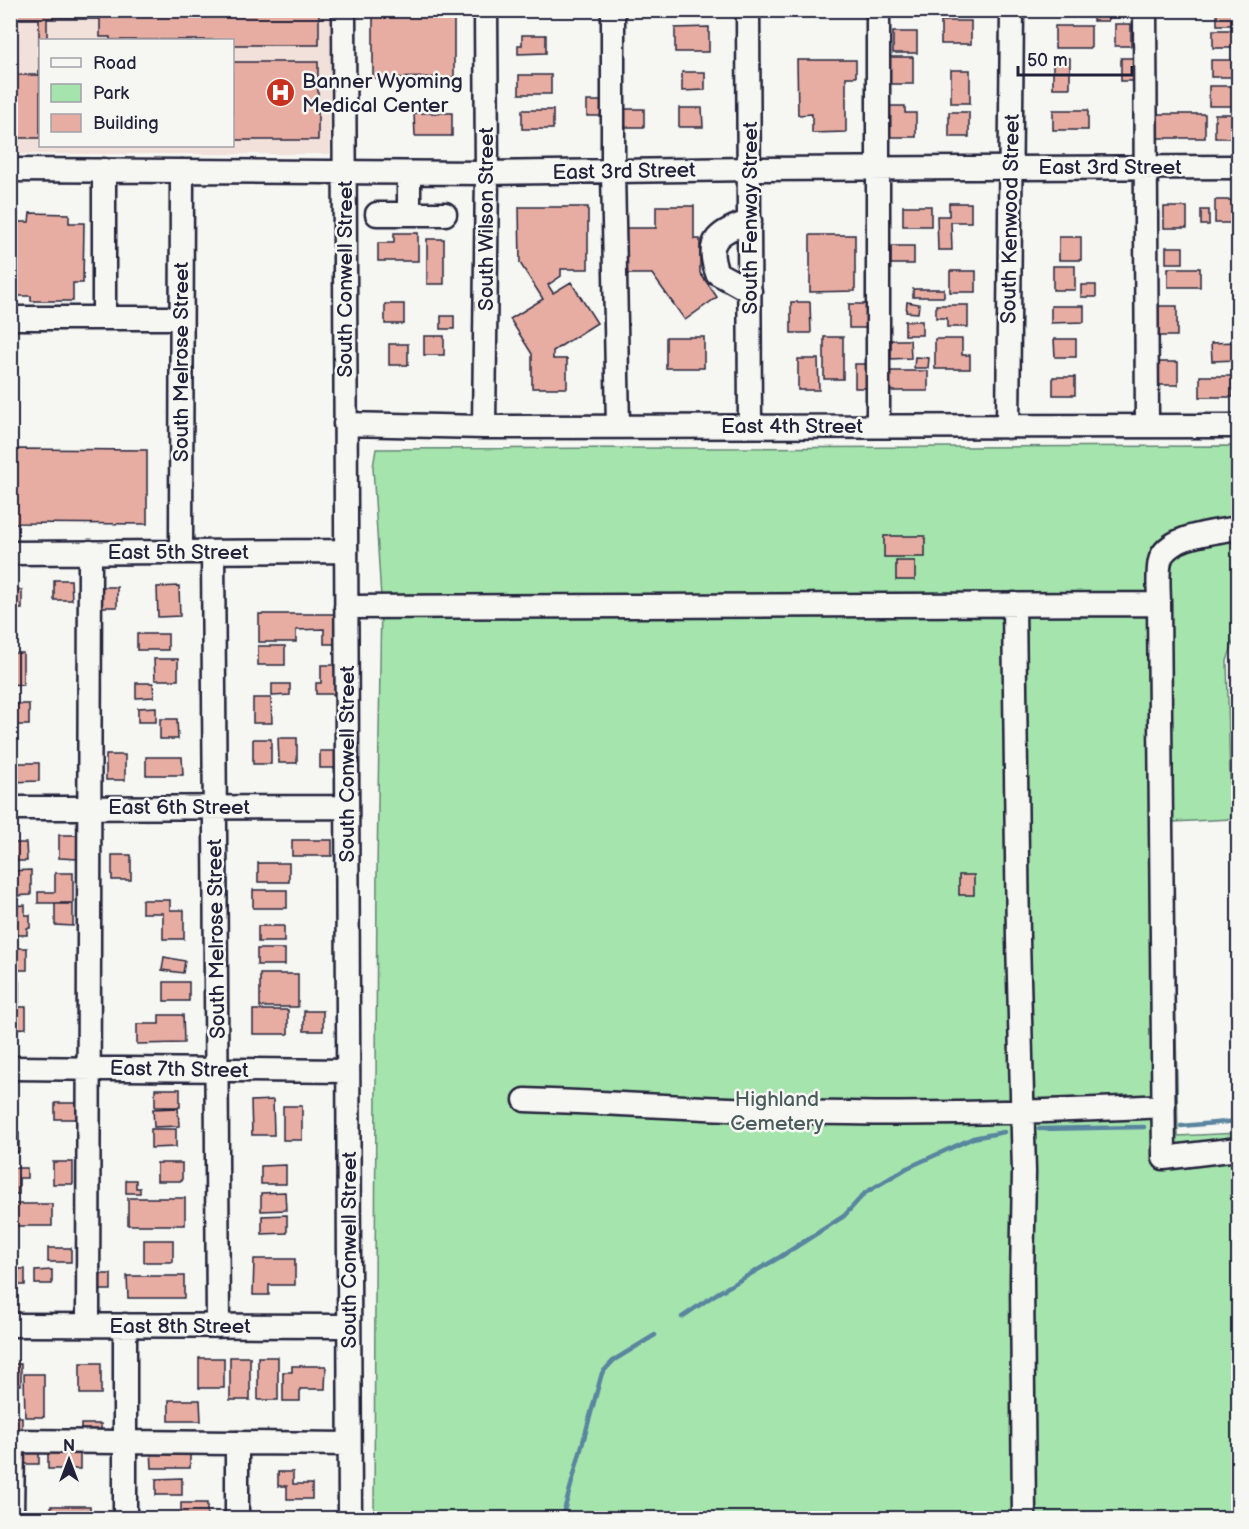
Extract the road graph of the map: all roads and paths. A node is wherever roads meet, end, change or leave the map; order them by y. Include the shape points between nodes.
1 (344, 10) edge
2 (486, 10) edge
3 (613, 10) edge
4 (748, 10) edge
5 (878, 10) edge
6 (1012, 10) edge
7 (1144, 10) edge
8 (1145, 167) junction
9 (1239, 167) edge
10 (1011, 168) junction
11 (10, 170) edge
12 (104, 170) junction
13 (750, 170) junction
14 (878, 170) junction
15 (182, 171) junction
16 (613, 171) junction
17 (344, 172) junction
18 (409, 173) junction
19 (487, 173) junction
20 (376, 214) dead end
21 (409, 214) junction
22 (445, 214) dead end
23 (750, 221) junction
24 (750, 291) junction
25 (10, 318) edge
26 (104, 318) junction
27 (181, 318) junction
28 (345, 424) junction
29 (618, 426) junction
30 (750, 426) junction
31 (878, 426) junction
32 (1147, 426) junction
33 (1239, 426) edge
34 (484, 427) junction
35 (1008, 427) junction
36 (1239, 528) edge
37 (346, 551) junction
38 (90, 552) junction
39 (181, 552) junction
40 (213, 552) junction
41 (10, 553) edge
42 (1014, 604) junction
43 (1159, 604) junction
44 (346, 608) junction
45 (214, 807) junction
46 (347, 807) junction
47 (10, 808) edge
48 (89, 808) junction
49 (10, 1068) edge
50 (88, 1069) junction
51 (218, 1070) junction
52 (348, 1071) junction
53 (525, 1100) dead end
54 (1164, 1106) junction
55 (1021, 1113) junction
56 (1239, 1149) edge
57 (10, 1325) edge
58 (88, 1325) junction
59 (125, 1325) junction
60 (218, 1326) junction
61 (349, 1326) junction
62 (12, 1441) edge
63 (125, 1442) junction
64 (237, 1443) junction
65 (349, 1444) junction
66 (12, 1518) edge
67 (125, 1518) edge
68 (237, 1518) edge
69 (350, 1518) edge
70 (1024, 1518) edge

1 - 17 street, South Conwell Street
2 - 19 street, South Wilson Street
3 - 16 street
4 - 13 street, South Fenway Street
5 - 14 street
6 - 10 street, South Kenwood Street
7 - 8 street
8 - 9 street, East 3rd Street
8 - 10 street, East 3rd Street
8 - 32 street
10 - 14 street, East 3rd Street
10 - 35 street, South Kenwood Street
11 - 12 street, East 3rd Street
12 - 15 street, East 3rd Street
12 - 26 street
13 - 14 street, East 3rd Street
13 - 16 street, East 3rd Street
13 - 23 street, South Fenway Street
14 - 31 street
15 - 17 street, East 3rd Street
15 - 27 street, South Melrose Street
16 - 19 street, East 3rd Street
16 - 29 street
17 - 18 street, East 3rd Street
17 - 28 street, South Conwell Street
18 - 19 street, East 3rd Street
18 - 21 street
19 - 34 street, South Wilson Street
20 - 21 street
21 - 22 street
23 - 24 street, South Fenway Street
23 - 24 street via 717,237 712,260 717,273
24 - 30 street, South Fenway Street
25 - 26 street
26 - 27 street
27 - 39 street, South Melrose Street
28 - 34 street, East 4th Street
28 - 37 street, South Conwell Street
29 - 30 street, East 4th Street
29 - 34 street, East 4th Street
30 - 31 street, East 4th Street
31 - 35 street, East 4th Street
32 - 33 street, East 4th Street
32 - 35 street, East 4th Street
36 - 43 street via 1188,537 1170,546 1160,560
37 - 40 street, East 5th Street
37 - 44 street, South Conwell Street
38 - 39 street, East 5th Street
38 - 41 street, East 5th Street
38 - 48 street
39 - 40 street, East 5th Street
40 - 45 street, South Melrose Street
42 - 43 street
42 - 44 street
42 - 55 street
43 - 54 street
44 - 46 street, South Conwell Street
45 - 46 street, East 6th Street
45 - 48 street, East 6th Street
45 - 51 street, South Melrose Street
46 - 52 street, South Conwell Street
47 - 48 street, East 6th Street
48 - 50 street
49 - 50 street, East 7th Street
50 - 51 street, East 7th Street
50 - 58 street
51 - 52 street, East 7th Street
51 - 60 street, South Melrose Street
52 - 61 street, South Conwell Street
53 - 55 street via 804,1112
54 - 55 street
54 - 56 street via 1164,1158
55 - 70 street
57 - 58 street, East 8th Street
58 - 59 street, East 8th Street
59 - 60 street, East 8th Street
59 - 63 street
60 - 61 street, East 8th Street
61 - 65 street, South Conwell Street
62 - 63 street
62 - 66 street
63 - 64 street
63 - 67 street
64 - 65 street
64 - 68 street
65 - 69 street, South Conwell Street

